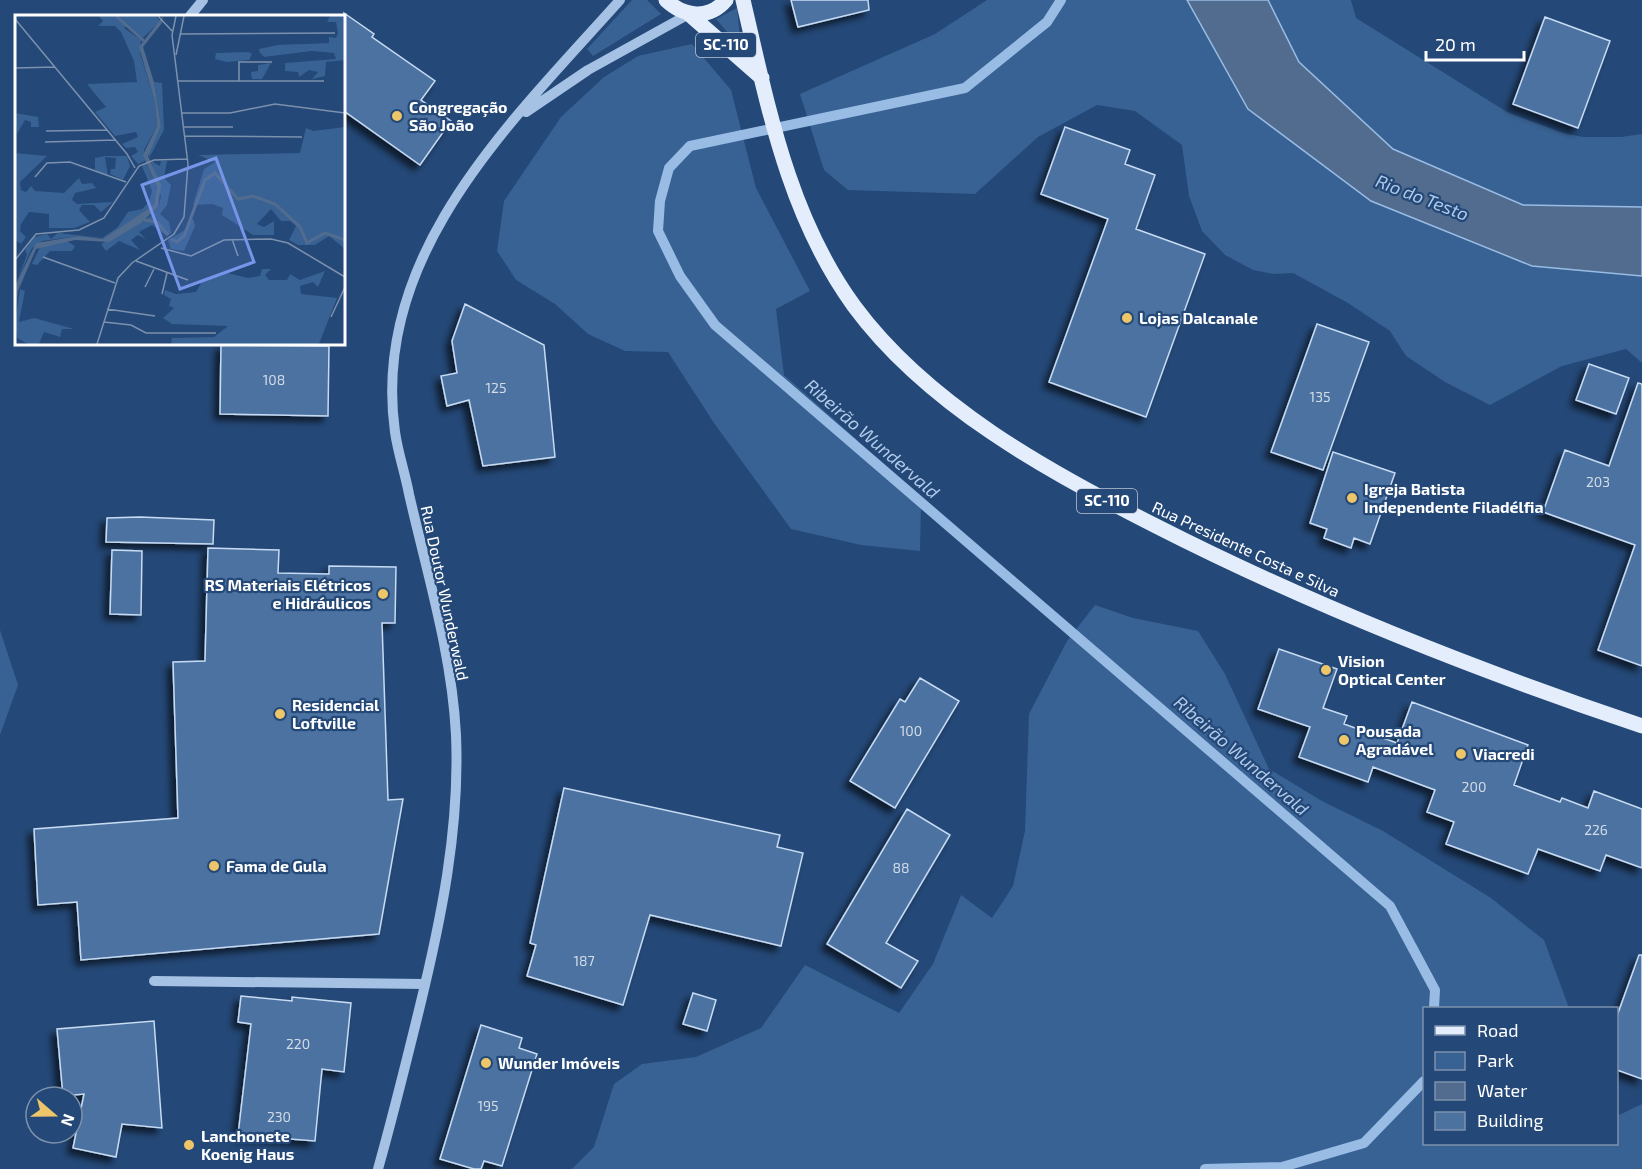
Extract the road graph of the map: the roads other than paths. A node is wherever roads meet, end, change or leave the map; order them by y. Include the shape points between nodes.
1 (203, 0) edge
2 (620, 0) edge
3 (666, 0) edge
4 (726, 0) edge
5 (743, 0) edge
6 (689, 14) junction
7 (191, 15) edge
8 (762, 78) junction
9 (513, 120) junction
10 (1642, 726) edge
11 (153, 981) dead end
12 (425, 984) junction
13 (378, 1169) edge

1 - 7 street
2 - 9 street, Rua Doutor Wunderwald
3 - 6 main road
4 - 6 main road via 714,10
5 - 8 main road, SC-110
6 - 8 main road, SC-110
6 - 9 street, Rua Doutor Wunderwald via 588,70
8 - 10 main road, Rua Presidente Costa e Silva / SC-110 via 794,195 808,227 854,305 920,376 974,420 1110,503 1306,599
9 - 12 street, Rua Doutor Wunderwald via 431,237 411,280 396,332 392,383 395,432 445,651 456,732 457,796 449,865
11 - 12 street
12 - 13 street, Rua Doutor Wunderwald

